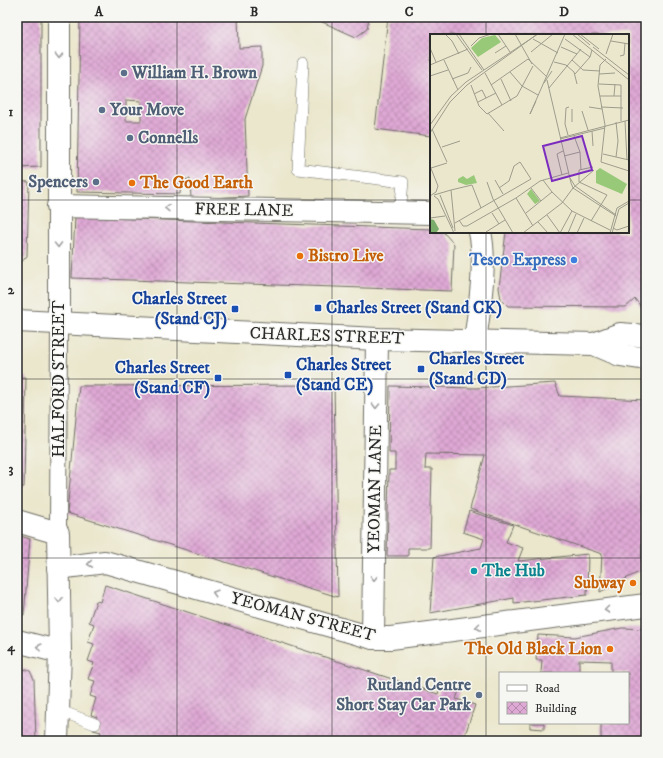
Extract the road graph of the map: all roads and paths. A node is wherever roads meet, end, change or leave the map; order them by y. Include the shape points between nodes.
1 (59, 17) edge
2 (303, 63) dead end
3 (58, 206) junction
4 (400, 213) junction
5 (430, 213) edge
6 (481, 238) edge
7 (17, 321) edge
8 (59, 325) junction
9 (646, 336) edge
10 (17, 337) edge
11 (377, 339) junction
12 (475, 341) junction
13 (594, 344) junction
14 (646, 359) edge
15 (17, 520) edge
16 (58, 533) junction
17 (58, 568) junction
18 (646, 605) edge
19 (373, 638) junction
20 (17, 641) edge
21 (60, 652) junction
22 (58, 710) junction
23 (95, 724) dead end
24 (57, 741) edge

1 -> 3 street, HALFORD STREET
2 - 4 lane via 298,169 404,182
4 -> 3 street, FREE LANE
3 -> 8 street, HALFORD STREET
4 - 5 street, FREE LANE
6 - 12 street via 480,301
7 - 8 street, CHARLES STREET
8 - 10 street, CHARLES STREET
8 - 11 street, CHARLES STREET
8 - 16 street, HALFORD STREET
9 - 13 street, CHARLES STREET via 620,334
11 - 12 street, CHARLES STREET
11 -> 19 street, YEOMAN LANE
12 - 13 street, CHARLES STREET
13 - 14 street, CHARLES STREET via 620,355
15 - 16 street
16 - 17 street, HALFORD STREET
19 -> 17 street, YEOMAN STREET via 105,562
17 -> 21 street, HALFORD STREET
18 -> 19 street, YEOMAN STREET via 391,638
21 -> 20 street
21 - 22 street, HALFORD STREET
22 - 23 lane
22 - 24 street, HALFORD STREET

